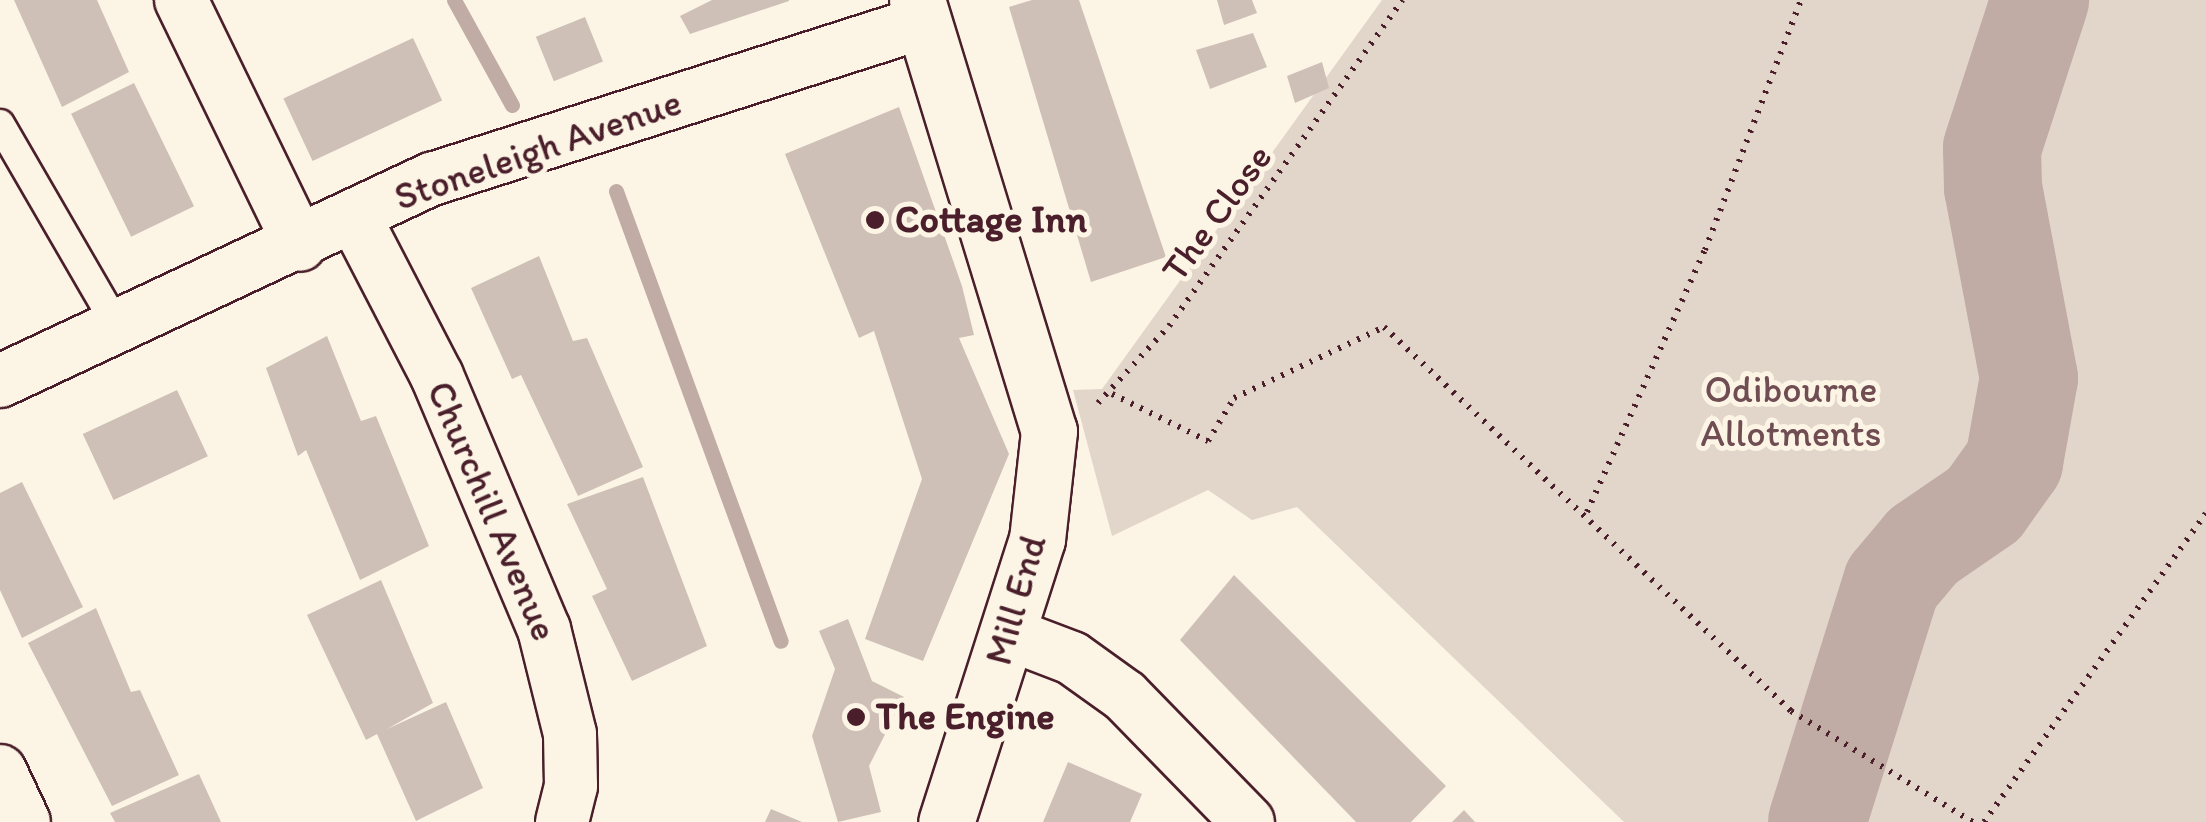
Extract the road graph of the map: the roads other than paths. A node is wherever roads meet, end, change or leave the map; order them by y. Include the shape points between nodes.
1 (181, 0) edge
2 (921, 11) edge
3 (0, 124) edge
4 (354, 216) junction
5 (300, 245) junction
6 (119, 329) junction
7 (0, 381) edge
8 (1009, 634) junction
9 (0, 771) edge
10 (24, 822) edge
11 (562, 822) edge
12 (946, 822) edge
13 (1248, 822) edge

1 - 5 street
2 - 4 street, Stoneleigh Avenue via 432,180
2 - 8 street, Mill End via 1050,431 1037,539
3 - 6 lane
4 - 5 street, Stoneleigh Avenue
4 - 11 street, Churchill Avenue via 436,376 544,629 570,734 571,786
5 - 6 street, Stoneleigh Avenue
6 - 7 street, Stoneleigh Avenue
8 - 12 street, Mill End
8 - 13 street via 1072,658 1110,685
9 - 10 street

